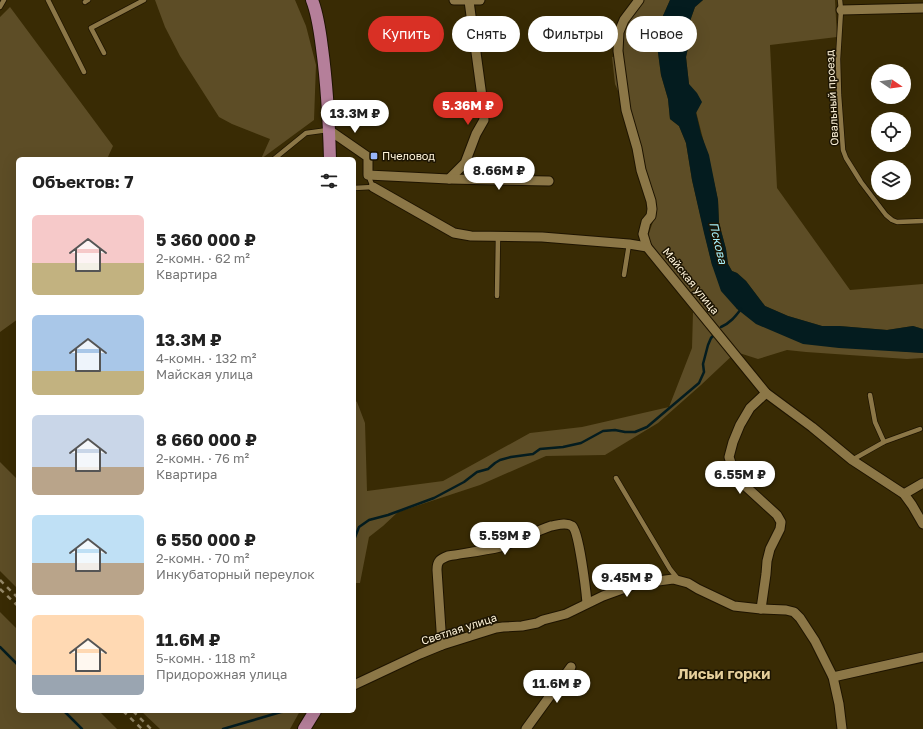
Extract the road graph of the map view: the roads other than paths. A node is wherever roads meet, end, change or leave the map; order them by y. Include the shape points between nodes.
1 (4, 0) edge
2 (48, 0) edge
3 (144, 0) edge
4 (312, 0) edge
5 (454, 0) edge
6 (480, 0) edge
7 (639, 0) edge
8 (840, 0) edge
9 (469, 1) edge
10 (0, 7) edge
11 (923, 8) edge
12 (841, 10) junction
13 (104, 53) dead end
14 (84, 72) dead end
15 (329, 130) junction
16 (276, 157) edge
17 (330, 157) edge
18 (368, 175) junction
19 (449, 179) junction
20 (549, 181) dead end
21 (373, 187) junction
22 (356, 188) edge
23 (923, 221) edge
24 (498, 236) junction
25 (629, 244) junction
26 (647, 247) junction
27 (624, 275) dead end
28 (497, 296) dead end
29 (766, 393) junction
30 (870, 395) dead end
31 (920, 429) dead end
32 (884, 442) junction
33 (852, 460) junction
34 (616, 478) dead end
35 (923, 483) edge
36 (904, 494) junction
37 (923, 524) edge
38 (680, 580) junction
39 (587, 603) junction
40 (761, 609) junction
41 (442, 645) junction
42 (923, 657) edge
43 (571, 667) dead end
44 (833, 676) junction
45 (356, 684) edge
46 (314, 713) edge
47 (304, 729) edge
48 (526, 729) edge
49 (842, 729) edge

1 - 10 lane
2 - 14 lane
3 - 13 lane via 91,28
4 - 15 main road via 319,24
5 - 9 street
6 - 9 street
7 - 26 street via 624,20 619,32 618,51 626,110 651,201 651,216 646,222 643,234
8 - 12 lane, Овальный проезд
9 - 19 street via 484,120 466,163
11 - 12 street
12 - 23 lane, Овальный проезд via 839,95 846,158 861,182 892,220
15 - 16 lane via 306,133
15 - 17 main road
15 - 18 street via 368,157
18 - 19 street
18 - 21 lane
19 - 20 street
21 - 22 lane
21 - 24 street, Майская улица via 454,232 471,236
24 - 25 street, Майская улица
24 - 28 lane
25 - 26 street, Майская улица
25 - 27 lane
26 - 29 street, Майская улица
29 - 33 street, Майская улица
29 - 40 street via 750,408 740,425 729,457 743,484 777,515 781,522 767,561
30 - 32 lane via 875,422
31 - 32 lane
32 - 33 lane
33 - 36 street, Майская улица
34 - 38 lane via 670,569
35 - 36 street
36 - 37 street, Майская улица
38 - 39 street, Светлая улица via 636,584
38 - 40 street, Светлая улица via 734,606
39 - 41 street, Светлая улица via 566,614 537,623 496,628
39 - 41 street via 579,546 573,526 559,524 500,547 448,556 438,562 437,570
40 - 44 street, Светлая улица via 794,612 815,641
41 - 45 street, Светлая улица
42 - 44 street
43 - 48 street
44 - 49 street, Светлая улица
46 - 47 main road

